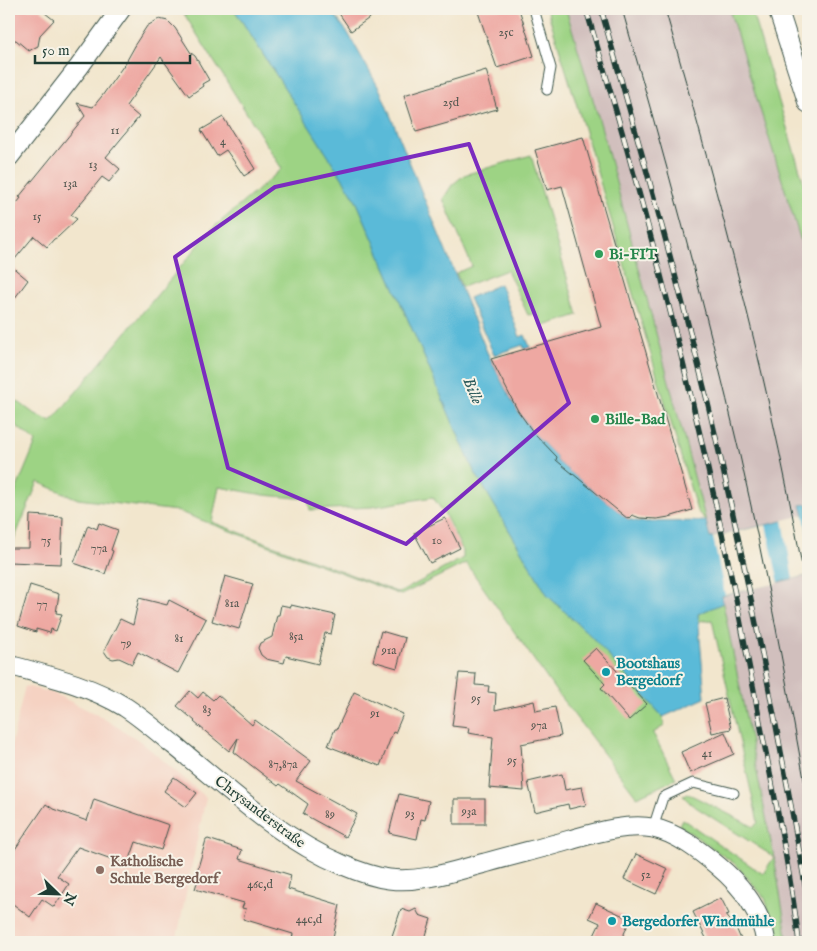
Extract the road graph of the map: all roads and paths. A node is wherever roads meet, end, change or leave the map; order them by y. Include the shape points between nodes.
1 (121, 9) edge
2 (534, 9) edge
3 (778, 9) edge
4 (547, 90) dead end
5 (808, 103) edge
6 (9, 157) edge
7 (9, 665) edge
8 (734, 794) dead end
9 (654, 828) junction
10 (766, 942) edge

1 - 6 street
2 - 4 lane via 551,68
3 - 5 street
7 - 9 street, Chrysanderstraße via 107,697 152,728 277,829 326,857 372,875 390,879 424,877 588,835 622,828
8 - 9 lane via 693,783 663,797
9 - 10 street, Chrysanderstraße via 688,844 728,874 756,910

